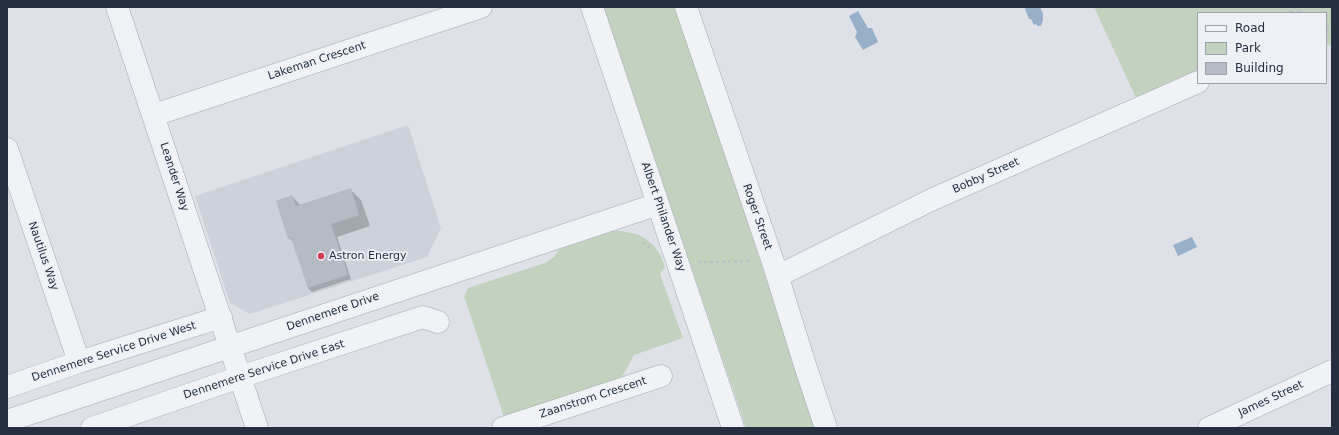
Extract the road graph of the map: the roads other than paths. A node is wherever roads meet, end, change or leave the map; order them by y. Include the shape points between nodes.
1 (117, 7) edge
2 (481, 7) edge
3 (592, 7) edge
4 (686, 7) edge
5 (1197, 82) edge
6 (154, 115) junction
7 (7, 149) edge
8 (658, 204) junction
9 (774, 267) junction
10 (221, 317) junction
11 (438, 322) dead end
12 (230, 347) junction
13 (79, 362) junction
14 (1332, 371) edge
15 (661, 376) dead end
16 (240, 377) junction
17 (7, 387) edge
18 (7, 421) edge
19 (92, 428) edge
20 (257, 428) edge
21 (503, 428) edge
22 (733, 428) edge
23 (826, 428) edge
24 (1209, 428) edge

1 - 6 street, Leander Way
2 - 6 street, Lakeman Crescent
3 - 8 street, Albert Philander Way
4 - 9 street, Roger Street
5 - 9 street, Bobby Street
6 - 10 street, Leander Way
7 - 13 street, Nautilus Way
8 - 12 street, Dennemere Drive
8 - 22 street, Albert Philander Way
9 - 23 street, Roger Street
10 - 12 street, Leander Way
10 - 13 street, Dennemere Service Drive West
11 - 16 street, Dennemere Service Drive East via 423,317
12 - 16 street, Leander Way
12 - 18 street, Dennemere Drive
13 - 17 street, Dennemere Service Drive West
14 - 24 street, James Street
15 - 21 street, Zaanstrom Crescent
16 - 19 street, Dennemere Service Drive East
16 - 20 street, Leander Way

